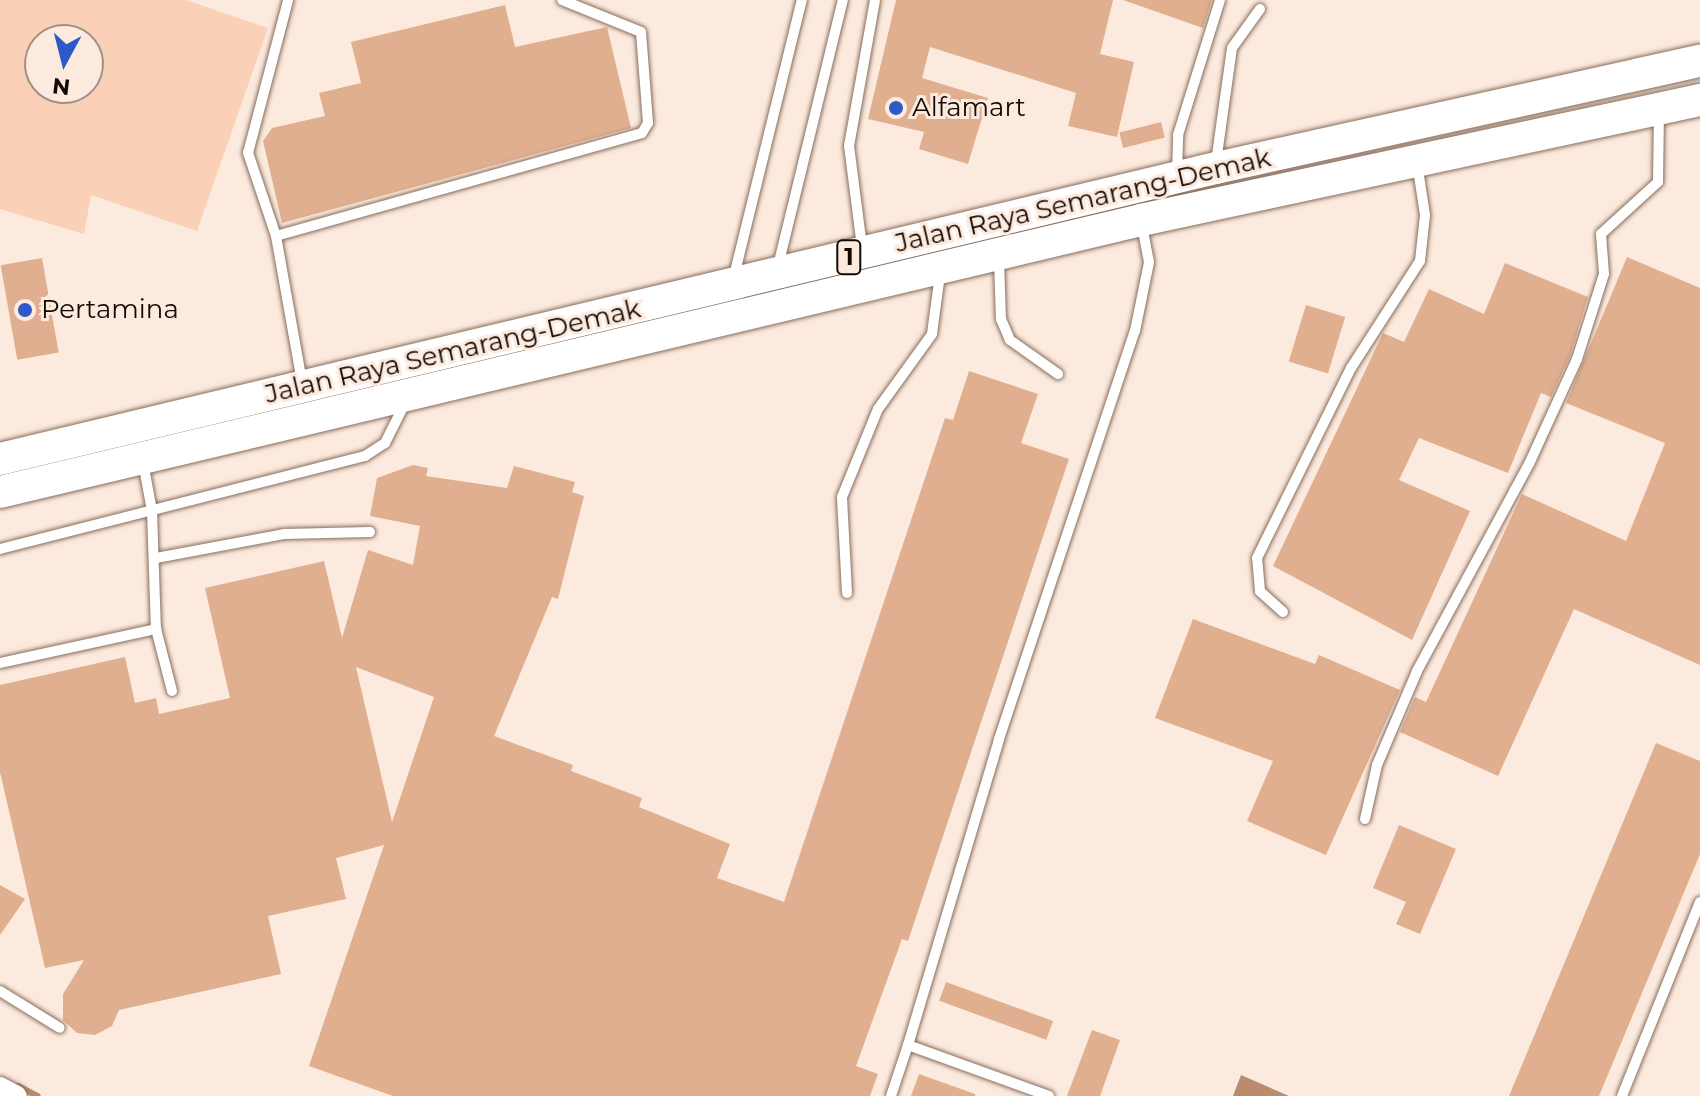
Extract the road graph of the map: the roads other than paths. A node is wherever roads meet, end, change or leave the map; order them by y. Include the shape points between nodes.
1 (288, 0) edge
2 (562, 0) edge
3 (802, 0) edge
4 (843, 0) edge
5 (875, 0) edge
6 (1220, 0) edge
7 (1260, 9) dead end
8 (1700, 61) edge
9 (1700, 100) edge
10 (1659, 110) junction
11 (1416, 162) junction
12 (1216, 168) junction
13 (1177, 177) junction
14 (1141, 220) junction
15 (276, 236) junction
16 (863, 253) junction
17 (999, 254) junction
18 (940, 268) junction
19 (774, 275) junction
20 (732, 286) junction
21 (1058, 374) dead end
22 (303, 388) junction
23 (408, 398) junction
24 (0, 459) edge
25 (142, 460) junction
26 (0, 492) edge
27 (152, 511) junction
28 (370, 532) dead end
29 (0, 549) edge
30 (156, 558) junction
31 (847, 593) dead end
32 (1283, 612) dead end
33 (156, 629) junction
34 (0, 663) edge
35 (172, 691) dead end
36 (1365, 819) dead end
37 (1700, 902) edge
38 (0, 991) edge
39 (60, 1028) dead end
40 (908, 1045) junction
41 (0, 1087) edge
42 (17, 1096) edge
43 (891, 1096) edge
44 (1049, 1096) edge
45 (1622, 1096) edge

1 - 15 lane via 248,153
2 - 15 lane via 641,32 648,123 642,133
3 - 20 lane
4 - 19 lane
5 - 16 lane via 849,146
6 - 13 lane via 1178,135
7 - 12 lane via 1232,48
8 - 12 highway, Jalan Raya Semarang-Demak / 1
9 - 10 highway, Jalan Raya Semarang-Demak / 1
10 - 11 highway, Jalan Raya Semarang-Demak / 1
10 - 36 lane via 1658,182 1601,234 1604,274 1577,359 1529,464 1417,671 1377,765
11 - 14 highway, Jalan Raya Semarang-Demak / 1
11 - 32 lane via 1425,215 1420,261 1401,301 1351,368 1257,558 1260,591
12 - 13 highway, Jalan Raya Semarang-Demak / 1
13 - 16 highway, Jalan Raya Semarang-Demak / 1
14 - 17 highway, Jalan Raya Semarang-Demak / 1
14 - 40 lane via 1149,262 1135,331 999,739
15 - 22 lane
16 - 19 highway, Jalan Raya Semarang-Demak / 1
17 - 18 highway, Jalan Raya Semarang-Demak / 1
17 - 21 lane via 1001,319 1010,340
18 - 23 highway, Jalan Raya Semarang-Demak / 1
18 - 31 lane via 932,334 878,409 842,497
19 - 20 highway, Jalan Raya Semarang-Demak / 1
20 - 22 highway, Jalan Raya Semarang-Demak / 1
22 - 24 highway, Jalan Raya Semarang-Demak / 1
23 - 25 highway, Jalan Raya Semarang-Demak / 1
23 - 27 lane via 385,443 365,456
25 - 26 highway, Jalan Raya Semarang-Demak / 1
25 - 27 lane
27 - 29 lane
27 - 30 lane
28 - 30 lane via 284,534
30 - 33 lane
33 - 34 lane
33 - 35 lane
37 - 45 lane
38 - 39 lane
40 - 43 lane
40 - 44 lane
41 - 42 street

